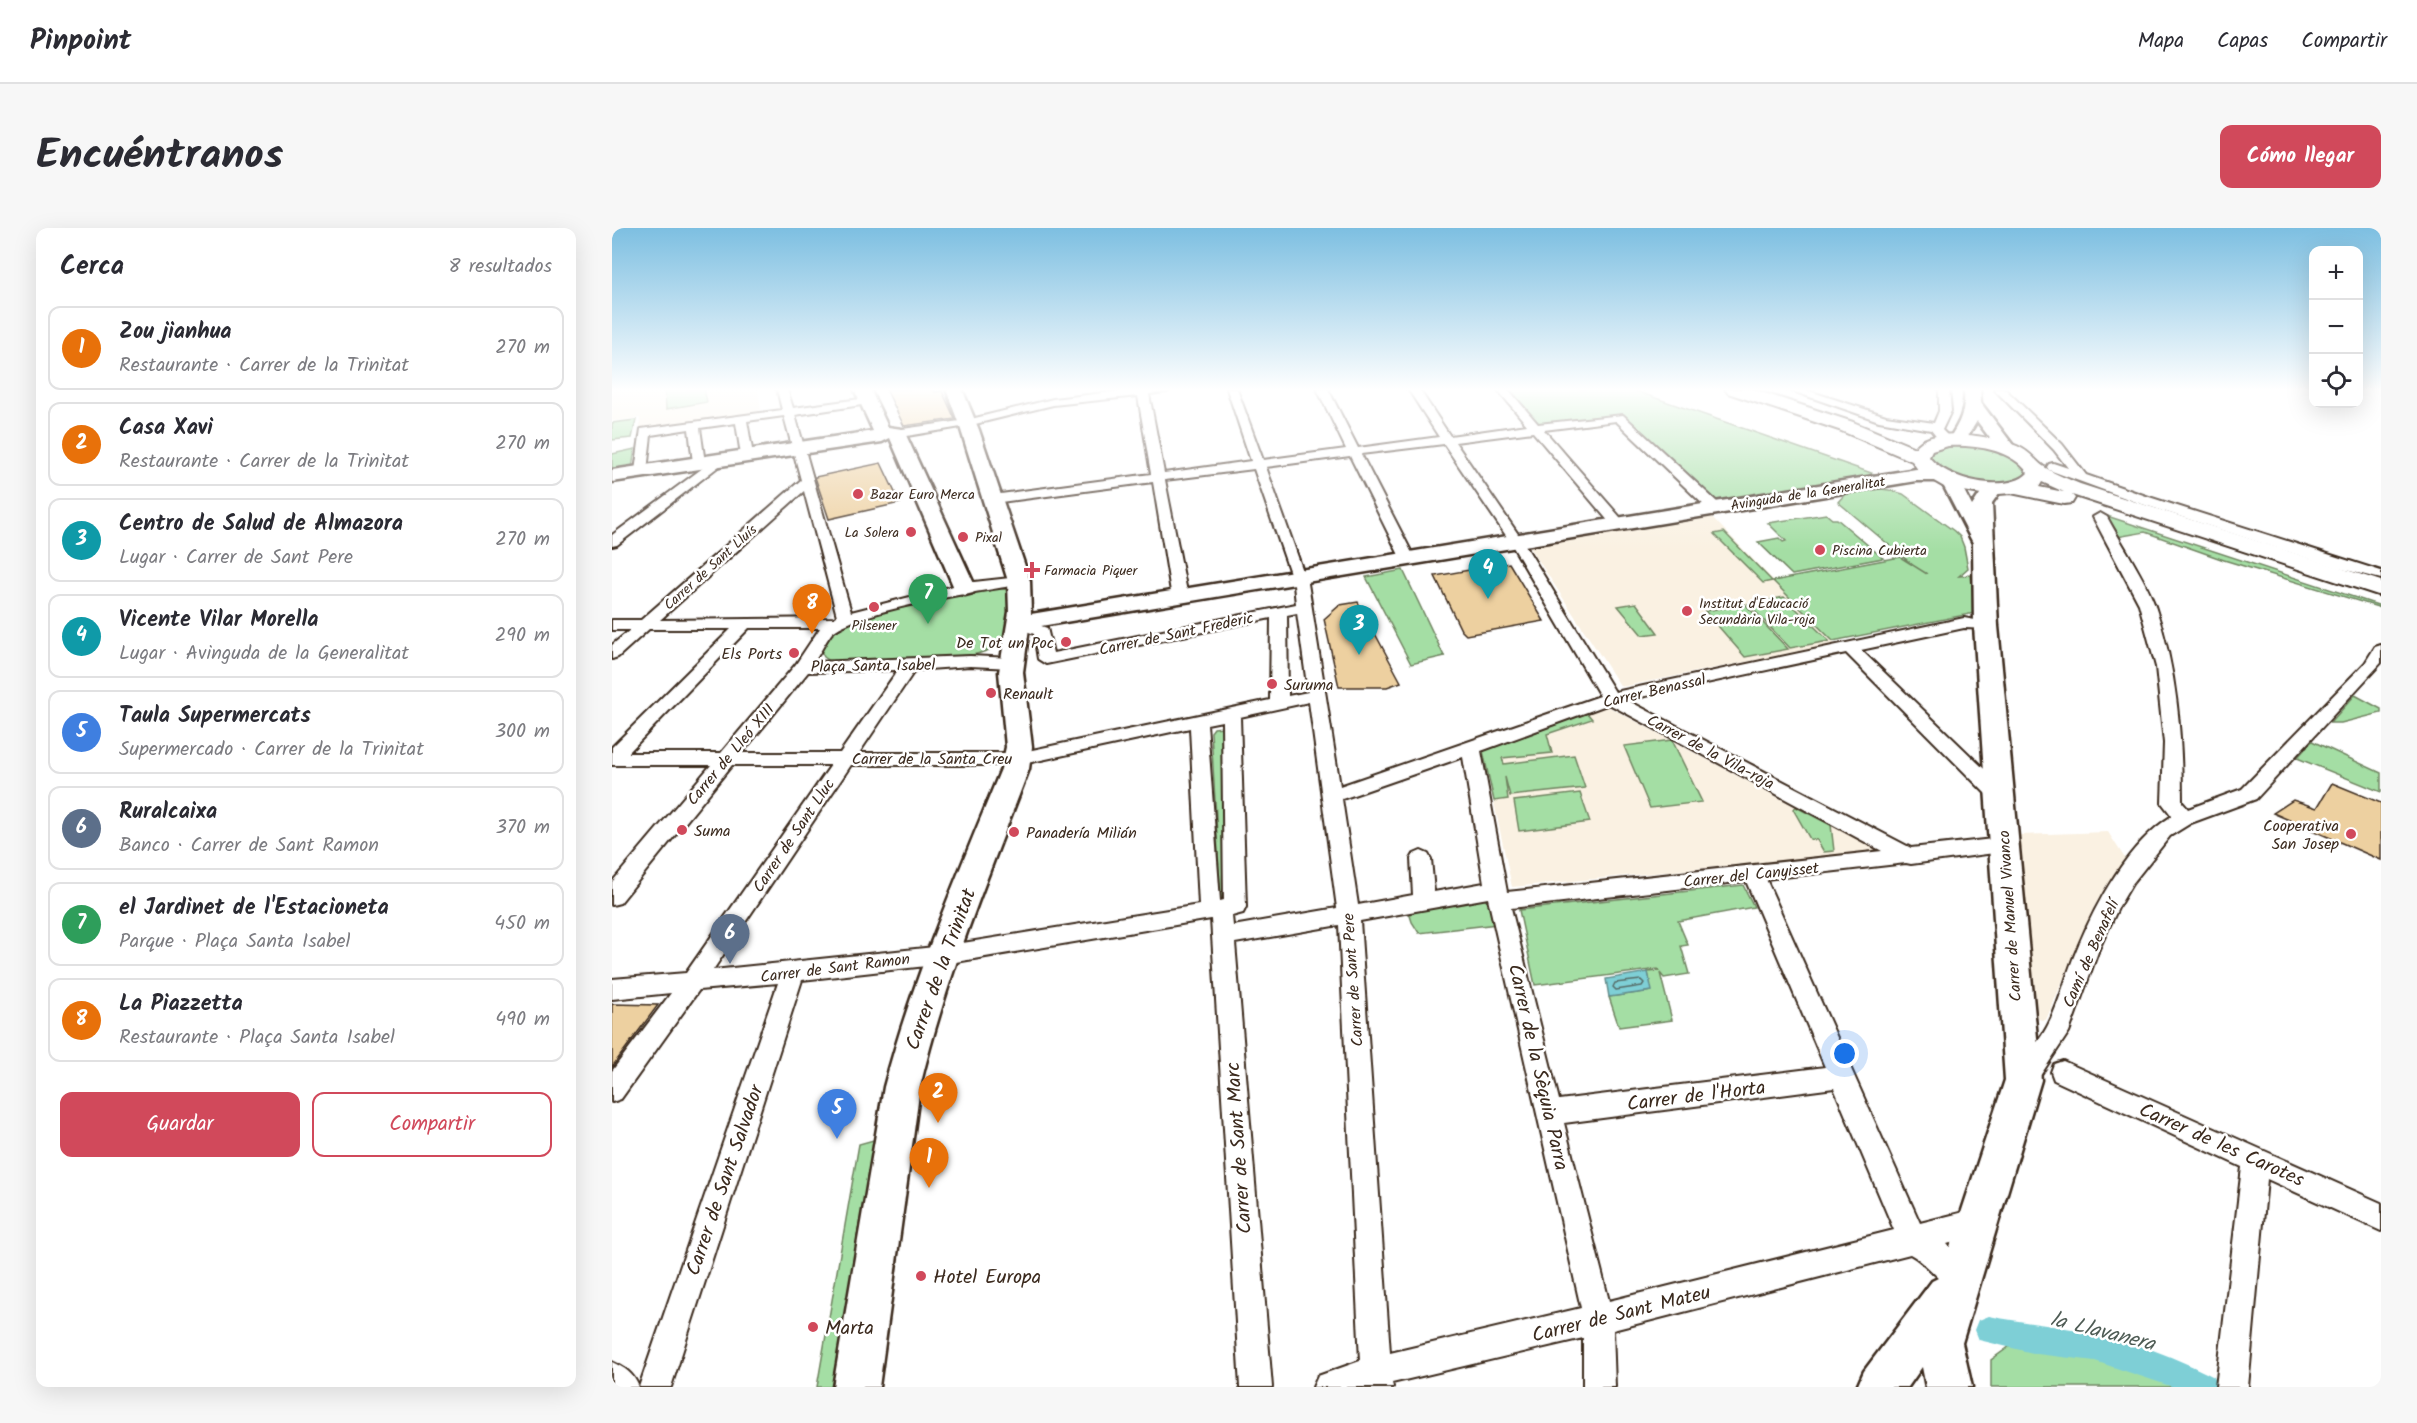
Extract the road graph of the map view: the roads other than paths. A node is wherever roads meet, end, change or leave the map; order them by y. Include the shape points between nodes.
1 (644, 443) edge
2 (697, 443) edge
3 (745, 443) edge
4 (798, 443) edge
5 (826, 443) edge
6 (892, 443) edge
7 (975, 443) edge
8 (1152, 443) edge
9 (1252, 443) edge
10 (1349, 443) edge
11 (1423, 443) edge
12 (1449, 443) edge
13 (1548, 443) edge
14 (1647, 443) edge
15 (1879, 443) edge
16 (1933, 443) edge
17 (1985, 443) edge
18 (2003, 443) edge
19 (2054, 443) edge
20 (799, 447) junction
21 (2007, 449) junction
22 (2060, 450) junction
23 (1354, 452) junction
24 (747, 455) junction
25 (719, 460) junction
26 (699, 463) junction
27 (1260, 464) junction
28 (2040, 465) junction
29 (1932, 470) junction
30 (641, 471) junction
31 (2076, 471) junction
32 (613, 476) edge
33 (1158, 477) junction
34 (808, 480) junction
35 (2004, 489) junction
36 (993, 499) junction
37 (1713, 507) junction
38 (2100, 517) dead end
39 (1616, 522) junction
40 (1514, 539) junction
41 (612, 542) edge
42 (1983, 546) junction
43 (1408, 557) junction
44 (1299, 575) junction
45 (1019, 581) junction
46 (954, 585) junction
47 (2375, 589) edge
48 (1179, 594) junction
49 (1305, 607) junction
50 (1279, 612) junction
51 (841, 620) junction
52 (1020, 621) junction
53 (645, 624) junction
54 (612, 625) edge
55 (744, 625) junction
56 (1986, 626) junction
57 (1850, 648) junction
58 (2381, 650) edge
59 (612, 654) edge
60 (1013, 657) junction
61 (910, 665) junction
62 (802, 667) junction
63 (1318, 695) junction
64 (1610, 698) junction
65 (1279, 703) junction
66 (1232, 713) junction
67 (1198, 720) junction
68 (1471, 748) junction
69 (612, 758) edge
70 (726, 758) junction
71 (845, 758) junction
72 (1018, 759) junction
73 (1332, 795) junction
74 (2000, 796) junction
75 (2184, 819) junction
76 (2002, 845) junction
77 (1911, 857) junction
78 (1421, 859) dead end
79 (1753, 873) junction
80 (612, 897) edge
81 (1500, 901) junction
82 (1425, 902) junction
83 (1222, 909) junction
84 (1349, 917) junction
85 (1222, 938) junction
86 (944, 955) junction
87 (793, 972) junction
88 (692, 982) junction
89 (612, 989) edge
90 (2064, 1010) junction
91 (2017, 1020) junction
92 (2063, 1072) dead end
93 (1843, 1076) junction
94 (2023, 1080) junction
95 (612, 1091) edge
96 (1549, 1113) junction
97 (2256, 1159) junction
98 (2381, 1217) edge
99 (1980, 1222) junction
100 (1913, 1240) junction
101 (1960, 1278) junction
102 (1598, 1319) junction
103 (612, 1378) edge
104 (1376, 1380) edge
105 (623, 1387) edge
106 (655, 1387) edge
107 (856, 1387) edge
108 (1256, 1387) edge
109 (1329, 1387) edge
110 (1599, 1387) edge
111 (1880, 1387) edge
112 (1949, 1387) edge
113 (2232, 1387) edge

1 - 30 street
2 - 26 street
3 - 24 street
4 - 20 street
5 - 20 street
6 - 46 street
7 - 36 street, Carrer de la Trinitat
8 - 33 street
9 - 27 street, Carrer de Sant Pere
10 - 23 street
11 - 23 street
12 - 40 street
13 - 39 street
14 - 37 street
15 - 29 main road
16 - 29 main road via 1925,447
17 - 21 main road
18 - 21 street
19 - 22 street
20 - 24 street
20 - 34 street
21 - 28 main road
22 - 28 street via 2057,458
22 - 31 street
23 - 27 street
23 - 43 street
24 - 25 street
25 - 26 street
25 - 41 street
26 - 30 street
27 - 33 street
27 - 44 street, Carrer de Sant Pere
28 - 31 street
28 - 31 street
28 - 35 main road via 2032,482
28 - 47 main road via 2073,488
29 - 35 main road
29 - 37 street, Avinguda de la Generalitat
29 - 42 street, Carrer de Manuel Vivanco
30 - 32 street
31 - 47 street via 2343,565
33 - 36 street
33 - 48 street
34 - 51 street
34 - 53 street, Carrer de Sant Lluís
35 - 42 street, Carrer de Manuel Vivanco via 1982,503
35 - 47 main road via 2060,497
36 - 45 street, Carrer de la Trinitat
37 - 39 street, Avinguda de la Generalitat
38 - 75 street via 2147,604 2164,667 2173,743 2172,803
39 - 40 street, Avinguda de la Generalitat
40 - 43 street, Avinguda de la Generalitat
40 - 64 street
42 - 56 street, Carrer de Manuel Vivanco
43 - 44 street, Avinguda de la Generalitat
44 - 48 street, Avinguda de la Generalitat
44 - 49 street, Carrer de Sant Pere
45 - 46 street
45 - 52 street, Carrer de la Trinitat
46 - 51 street
48 - 52 street, Avinguda de la Generalitat
49 - 50 street, Carrer de Sant Frederic
49 - 63 street, Carrer de Sant Pere
50 - 52 street, Carrer de Sant Frederic via 1046,659 1041,631
50 - 65 street
51 - 55 street
51 - 62 street, Plaça Santa Isabel via 826,630
52 - 60 street, Carrer de la Trinitat
53 - 54 street
53 - 55 street
53 - 59 street, Carrer de Sant Lluís
55 - 69 street
56 - 57 street, Carrer Benassal via 1964,623
56 - 74 street, Carrer de Manuel Vivanco
57 - 64 street, Carrer Benassal
57 - 74 street
58 - 75 street, Camí de Benafelí via 2371,666 2249,794
60 - 61 street, Plaça Santa Isabel
60 - 72 street, Carrer de la Trinitat
61 - 62 street, Plaça Santa Isabel
61 - 71 street, Carrer de Sant Lluc
62 - 70 street, Carrer de Lleó XIII
63 - 65 street, Carrer de la Santa Creu
63 - 73 street, Carrer de Sant Pere
64 - 68 street, Carrer Benassal
64 - 77 street, Carrer de la Vila-roja
65 - 66 street, Carrer de la Santa Creu
66 - 67 street, Carrer de la Santa Creu
66 - 83 street, Carrer de Sant Marc
67 - 72 street, Carrer de la Santa Creu
67 - 83 street, Carrer de Sant Marc
68 - 73 street, Carrer Benassal
68 - 81 street, Carrer de la Sèquia Parra
69 - 70 street, Carrer de la Santa Creu
70 - 71 street, Carrer de la Santa Creu
70 - 80 street, Carrer de Lleó XIII
71 - 72 street, Carrer de la Santa Creu
71 - 88 street, Carrer de Sant Lluc
72 - 86 street, Carrer de la Trinitat
73 - 84 street, Carrer de Sant Pere
74 - 76 street, Carrer de Manuel Vivanco
75 - 90 street, Camí de Benafelí via 2163,831 2125,878 2088,949
76 - 77 street, Carrer del Canyisset
76 - 91 street, Carrer de Manuel Vivanco
77 - 79 street, Carrer del Canyisset
78 - 82 street
79 - 81 street, Carrer del Canyisset
79 - 93 street
81 - 82 street, Carrer del Canyisset
81 - 96 street, Carrer de la Sèquia Parra
82 - 84 street, Carrer del Canyisset
83 - 85 street, Carrer de Sant Marc
83 - 86 street, Carrer de Sant Ramon
84 - 85 street, Carrer del Canyisset
84 - 104 street, Carrer de Sant Pere
85 - 108 street, Carrer de Sant Marc
86 - 87 street, Carrer de Sant Ramon
86 - 107 street, Carrer de la Trinitat via 911,1047 902,1087
87 - 88 street, Carrer de Sant Ramon
87 - 106 street, Carrer de Sant Salvador
88 - 89 street, Carrer de Sant Ramon
88 - 95 street, Carrer de Sant Lluc
90 - 91 street via 2044,1028
90 - 94 street, Camí de Benafelí via 2057,1032
91 - 94 street, Carrer de Manuel Vivanco
92 - 97 street, Carrer de les Carotes
93 - 96 street, Carrer de l'Horta
93 - 100 street
94 - 99 street, Carrer de Manuel Vivanco
96 - 102 street, Carrer de la Sèquia Parra
97 - 98 street, Carrer de les Carotes
97 - 113 street
99 - 100 street, Carrer de Sant Mateu
99 - 101 street, Carrer de Manuel Vivanco
100 - 101 street via 1934,1251
100 - 102 street, Carrer de Sant Mateu
101 - 111 street
101 - 112 street via 1940,1343
102 - 104 street, Carrer de Sant Mateu
102 - 110 street, Carrer de la Sèquia Parra
103 - 105 street
104 - 109 street, Carrer de Sant Mateu

